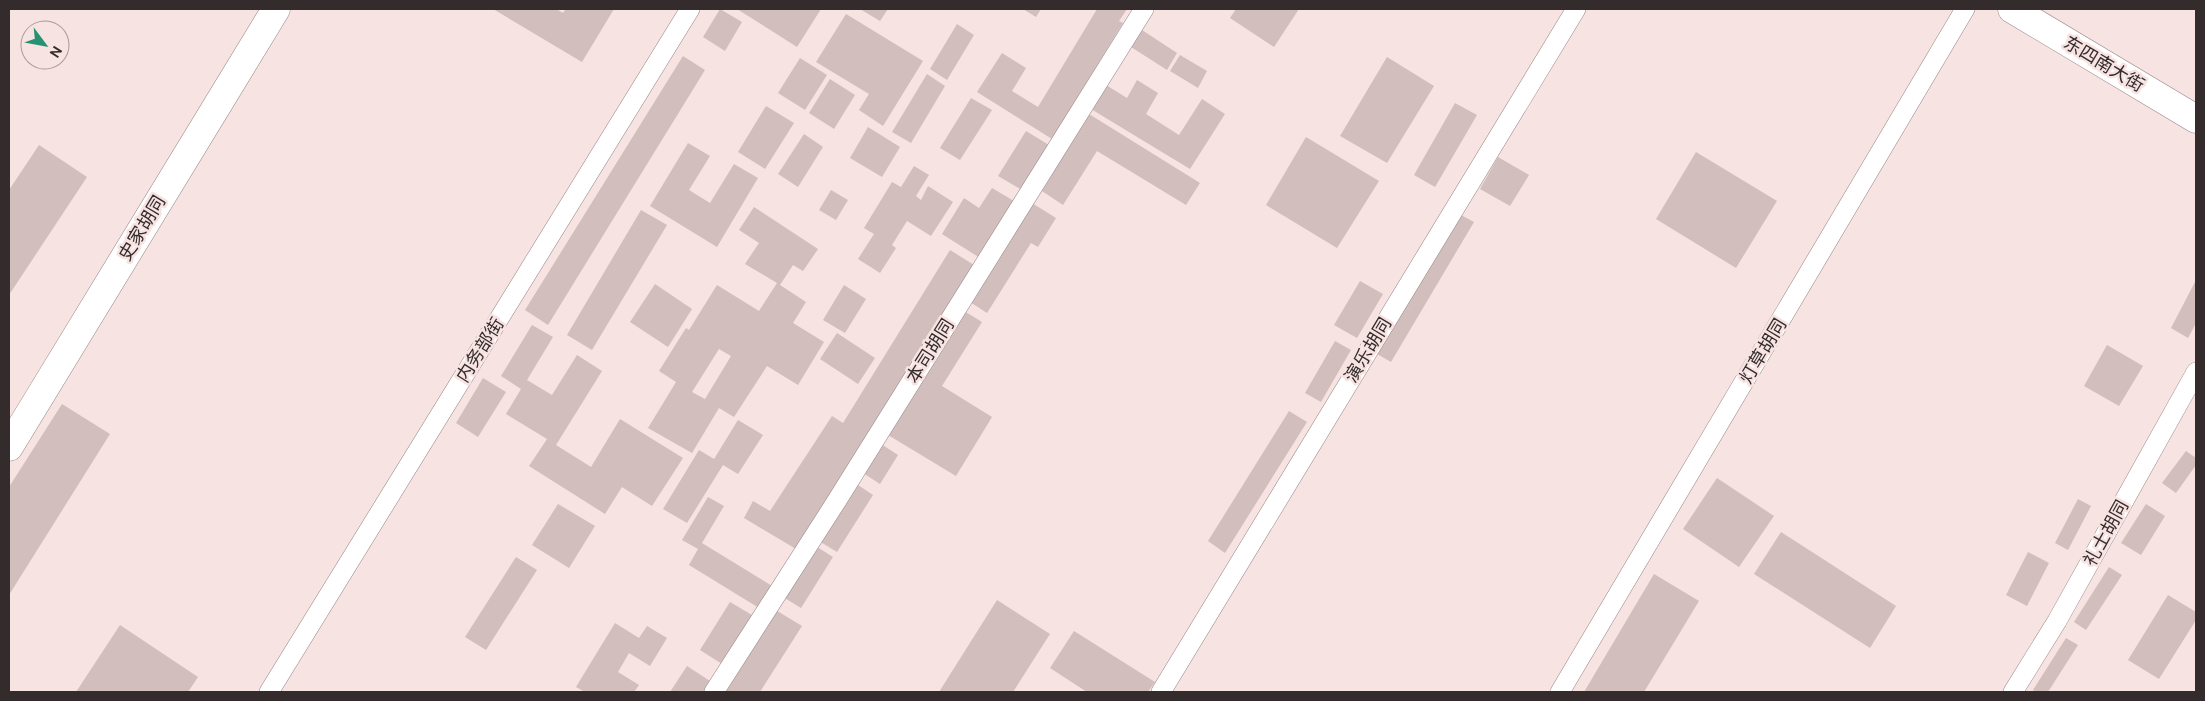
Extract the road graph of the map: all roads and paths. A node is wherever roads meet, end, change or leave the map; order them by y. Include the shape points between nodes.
1 (276, 9) edge
2 (690, 9) edge
3 (1144, 9) edge
4 (1576, 9) edge
5 (1965, 9) edge
6 (2019, 11) edge
7 (2196, 119) edge
8 (2196, 372) edge
9 (9, 448) edge
10 (270, 692) edge
11 (714, 692) edge
12 (1161, 692) edge
13 (1560, 692) edge
14 (2013, 692) edge

1 - 9 street, 史家胡同
2 - 10 lane, 内务部街
3 - 11 lane, 本司胡同
4 - 12 lane, 演乐胡同
5 - 13 lane, 灯草胡同
6 - 7 street, 东四南大街
8 - 14 lane, 礼士胡同 via 2057,621

